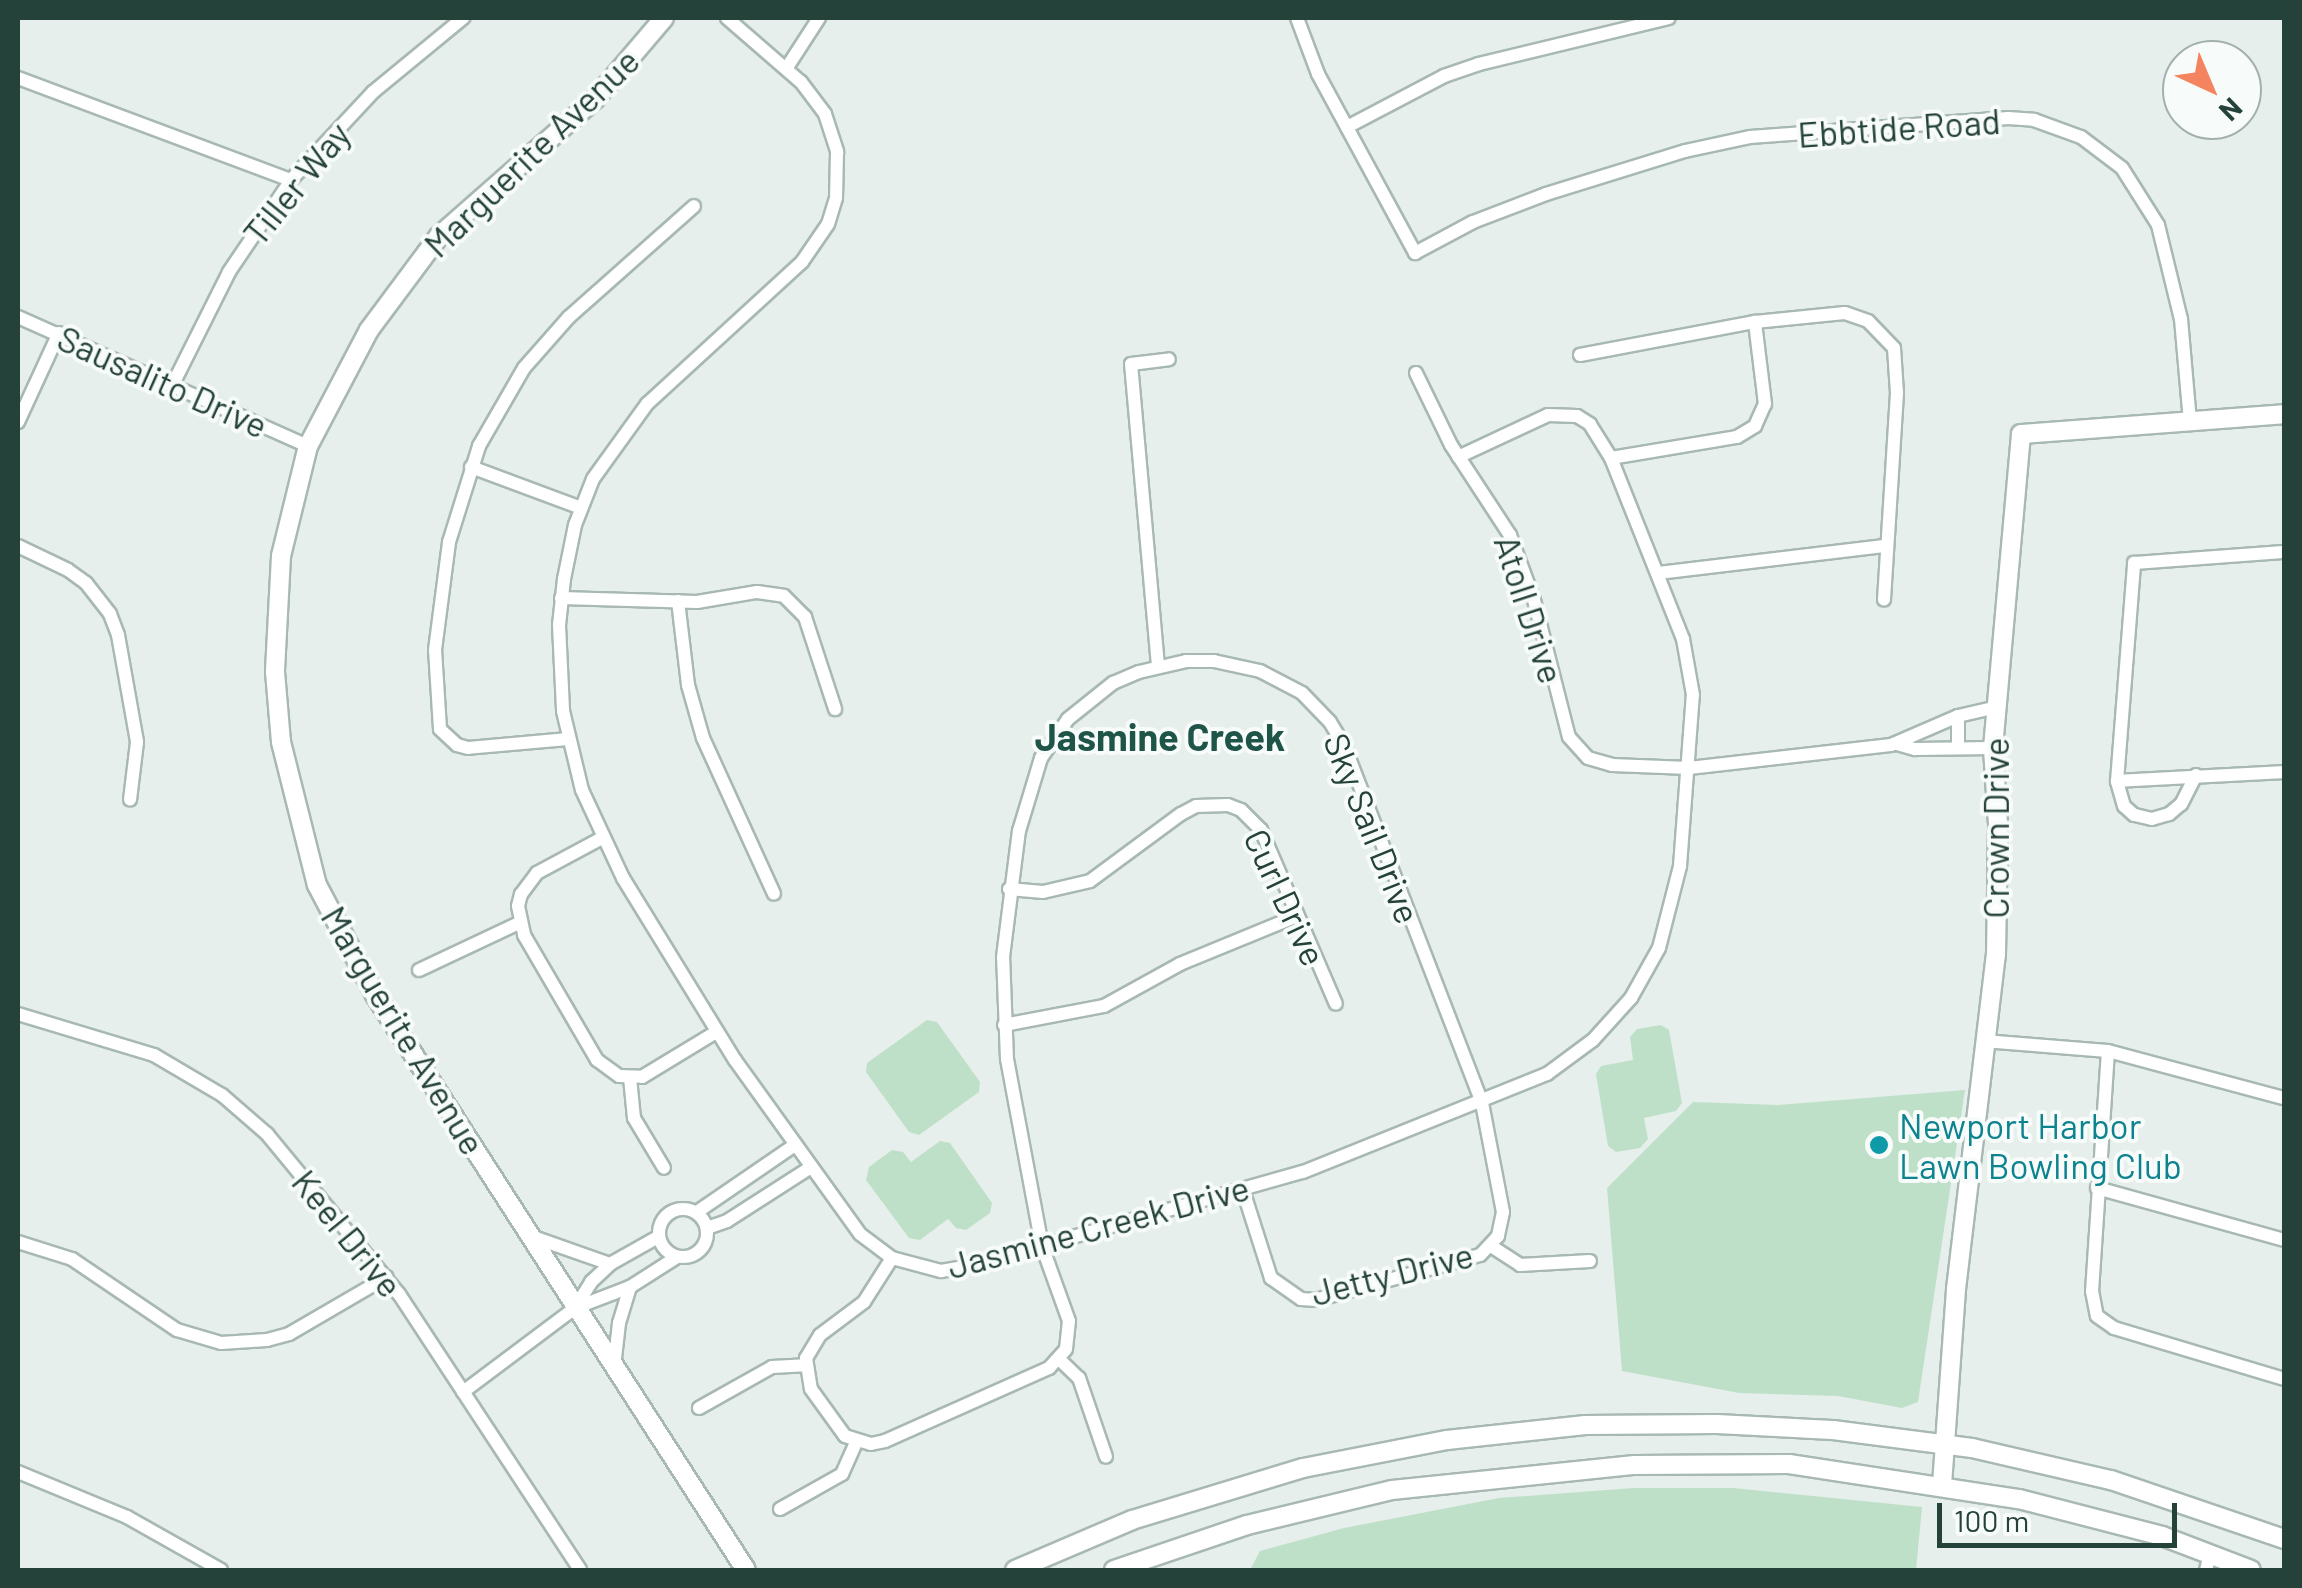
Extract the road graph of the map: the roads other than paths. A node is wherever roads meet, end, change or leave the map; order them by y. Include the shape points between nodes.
1 (463, 18) edge
2 (664, 18) edge
3 (727, 18) edge
4 (819, 18) edge
5 (1298, 18) edge
6 (1669, 18) edge
7 (786, 69) junction
8 (18, 78) edge
9 (1347, 127) junction
10 (291, 180) junction
11 (694, 206) dead end
12 (18, 317) edge
13 (1754, 322) junction
14 (59, 333) junction
15 (1580, 355) dead end
16 (1169, 359) dead end
17 (1416, 372) dead end
18 (173, 384) junction
19 (2284, 414) edge
20 (2190, 421) junction
21 (18, 422) edge
22 (308, 446) junction
23 (1458, 456) junction
24 (1611, 458) junction
25 (471, 468) junction
26 (581, 508) junction
27 (18, 546) edge
28 (1886, 546) junction
29 (2284, 552) edge
30 (1658, 572) junction
31 (561, 598) junction
32 (1884, 600) dead end
33 (678, 602) junction
34 (1158, 666) junction
35 (1996, 707) junction
36 (835, 709) dead end
37 (1958, 716) junction
38 (568, 739) junction
39 (1897, 744) junction
40 (1958, 747) junction
41 (1993, 748) junction
42 (1690, 768) junction
43 (2284, 772) edge
44 (2196, 775) junction
45 (2118, 781) junction
46 (130, 800) dead end
47 (602, 838) junction
48 (1009, 889) junction
49 (774, 894) dead end
50 (1298, 916) junction
51 (519, 923) junction
52 (419, 970) dead end
53 (1336, 1004) dead end
54 (18, 1014) edge
55 (1004, 1025) junction
56 (716, 1032) junction
57 (1984, 1041) junction
58 (2108, 1051) junction
59 (630, 1078) junction
60 (2284, 1098) edge
61 (1482, 1102) junction
62 (795, 1144) junction
63 (811, 1167) junction
64 (664, 1168) dead end
65 (2097, 1188) junction
66 (1243, 1190) junction
67 (697, 1212) junction
68 (707, 1228) junction
69 (658, 1237) junction
70 (536, 1238) junction
71 (2284, 1240) edge
72 (18, 1242) edge
73 (1042, 1246) junction
74 (1491, 1246) junction
75 (677, 1256) junction
76 (892, 1258) junction
77 (1590, 1261) dead end
78 (610, 1264) junction
79 (386, 1277) junction
80 (630, 1287) junction
81 (575, 1308) junction
82 (1059, 1360) junction
83 (805, 1365) junction
84 (614, 1369) junction
85 (2284, 1380) edge
86 (463, 1392) junction
87 (699, 1408) dead end
88 (856, 1442) junction
89 (1942, 1444) junction
90 (1106, 1457) dead end
91 (18, 1472) edge
92 (1942, 1485) junction
93 (780, 1509) dead end
94 (2284, 1538) edge
95 (2208, 1562) edge
96 (221, 1570) edge
97 (580, 1570) edge
98 (746, 1570) edge
99 (1015, 1570) edge
100 (1114, 1570) edge
101 (2251, 1570) edge

1 - 10 street, Tiller Way via 373,92
2 - 22 street, Marguerite Avenue via 595,99 466,208 414,266 369,330
3 - 7 street, Jasmine Creek Drive
4 - 7 street
5 - 9 street
6 - 9 street via 1479,64
7 - 26 street, Jasmine Creek Drive via 814,97 833,133 839,179 828,224 802,262 636,416
8 - 10 street
9 - 20 street, Ebbtide Road via 1416,253 1497,212 1706,145 1991,118 2034,120 2070,132 2103,151 2151,209 2177,294
10 - 18 street, Tiller Way via 229,272
11 - 25 street via 553,333 512,387
12 - 14 street, Sausalito Drive
13 - 15 street
13 - 24 street via 1765,404 1754,426 1737,438
13 - 28 street via 1857,315 1894,348
14 - 18 street, Sausalito Drive
14 - 21 street
16 - 34 street via 1132,364
17 - 23 street, Atoll Drive
18 - 22 street, Sausalito Drive
19 - 20 street, Crown Drive
20 - 35 street, Crown Drive via 2022,434
22 - 70 street, Marguerite Avenue via 281,556 275,672 281,742 316,885 375,994
23 - 24 street, Jasmine Creek Drive via 1563,414 1590,424
23 - 42 street, Atoll Drive via 1524,567 1577,749 1602,764
24 - 30 street, Jasmine Creek Drive
25 - 26 street
25 - 38 street via 441,588 436,718 447,738 468,748
26 - 31 street, Jasmine Creek Drive
27 - 46 street via 86,583 110,614 136,742
28 - 30 street
28 - 32 street
29 - 45 street via 2134,563
30 - 42 street, Jasmine Creek Drive via 1690,666
31 - 33 street
31 - 38 street, Jasmine Creek Drive via 559,665
33 - 36 street via 757,592 784,596 805,617
33 - 49 street via 684,663 703,738
34 - 48 street, Sky Sail Drive via 1105,689 1056,734 1030,785
34 - 61 street, Sky Sail Drive via 1214,661 1260,671 1302,693 1330,722
35 - 37 street
35 - 41 street, Crown Drive
37 - 39 street
37 - 40 street
38 - 47 street, Jasmine Creek Drive
39 - 40 street via 1915,750
39 - 42 street, Atoll Drive
40 - 41 street
41 - 57 street, Crown Drive via 1996,956
42 - 61 street, Jasmine Creek Drive via 1676,894 1646,974 1613,1020 1574,1056
43 - 44 street
44 - 45 street
44 - 45 street via 2181,804 2152,819 2124,806
47 - 51 street via 528,881
47 - 56 street, Jasmine Creek Drive
48 - 50 street, Curl Drive via 1044,892 1090,881 1181,814 1214,803 1241,810 1262,830
48 - 55 street, Sky Sail Drive
50 - 53 street, Curl Drive
50 - 55 street via 1180,964 1104,1006
51 - 52 street
51 - 59 street via 598,1060
54 - 79 street, Keel Drive via 136,1047 222,1094 267,1134
55 - 73 street, Sky Sail Drive
56 - 59 street via 655,1072
56 - 62 street, Jasmine Creek Drive
57 - 58 street
57 - 89 street, Crown Drive
58 - 60 street
58 - 65 street
59 - 64 street via 634,1118
61 - 66 street, Jasmine Creek Drive
61 - 74 street, Jetty Drive via 1503,1212
62 - 63 street, Jasmine Creek Drive
62 - 67 street
63 - 68 street
63 - 76 street, Jasmine Creek Drive via 860,1234
65 - 71 street
65 - 85 street via 2092,1291 2104,1324
66 - 73 street, Jasmine Creek Drive
66 - 74 street, Jetty Drive via 1271,1278 1301,1299 1468,1260
67 - 68 street
67 - 69 street via 681,1208 666,1214
68 - 75 street via 700,1250
69 - 75 street
69 - 78 street
70 - 78 street
70 - 81 street, Marguerite Avenue
72 - 79 street via 72,1259 177,1330 221,1342 289,1334
73 - 76 street, Jasmine Creek Drive via 941,1271
73 - 82 street, Sky Sail Drive via 1069,1321
74 - 77 street, Jetty Drive via 1520,1266
75 - 80 street
76 - 83 street via 864,1302 816,1339
78 - 81 street
79 - 86 street, Keel Drive
80 - 81 street
80 - 84 street
81 - 84 street, Marguerite Avenue
81 - 86 street
82 - 88 street via 885,1441
82 - 90 street via 1079,1378
83 - 87 street via 772,1367
83 - 88 street via 808,1383 834,1426
84 - 98 street, Marguerite Avenue
86 - 97 street, Keel Drive
88 - 93 street via 842,1474
89 - 92 street, Crown Drive
89 - 94 street via 2111,1480
89 - 99 street via 1718,1424 1585,1425 1446,1440 1278,1474 1132,1520
91 - 96 street via 127,1517
92 - 95 street via 2018,1499
92 - 100 street via 1789,1464 1503,1475 1392,1490 1284,1516
95 - 101 street

